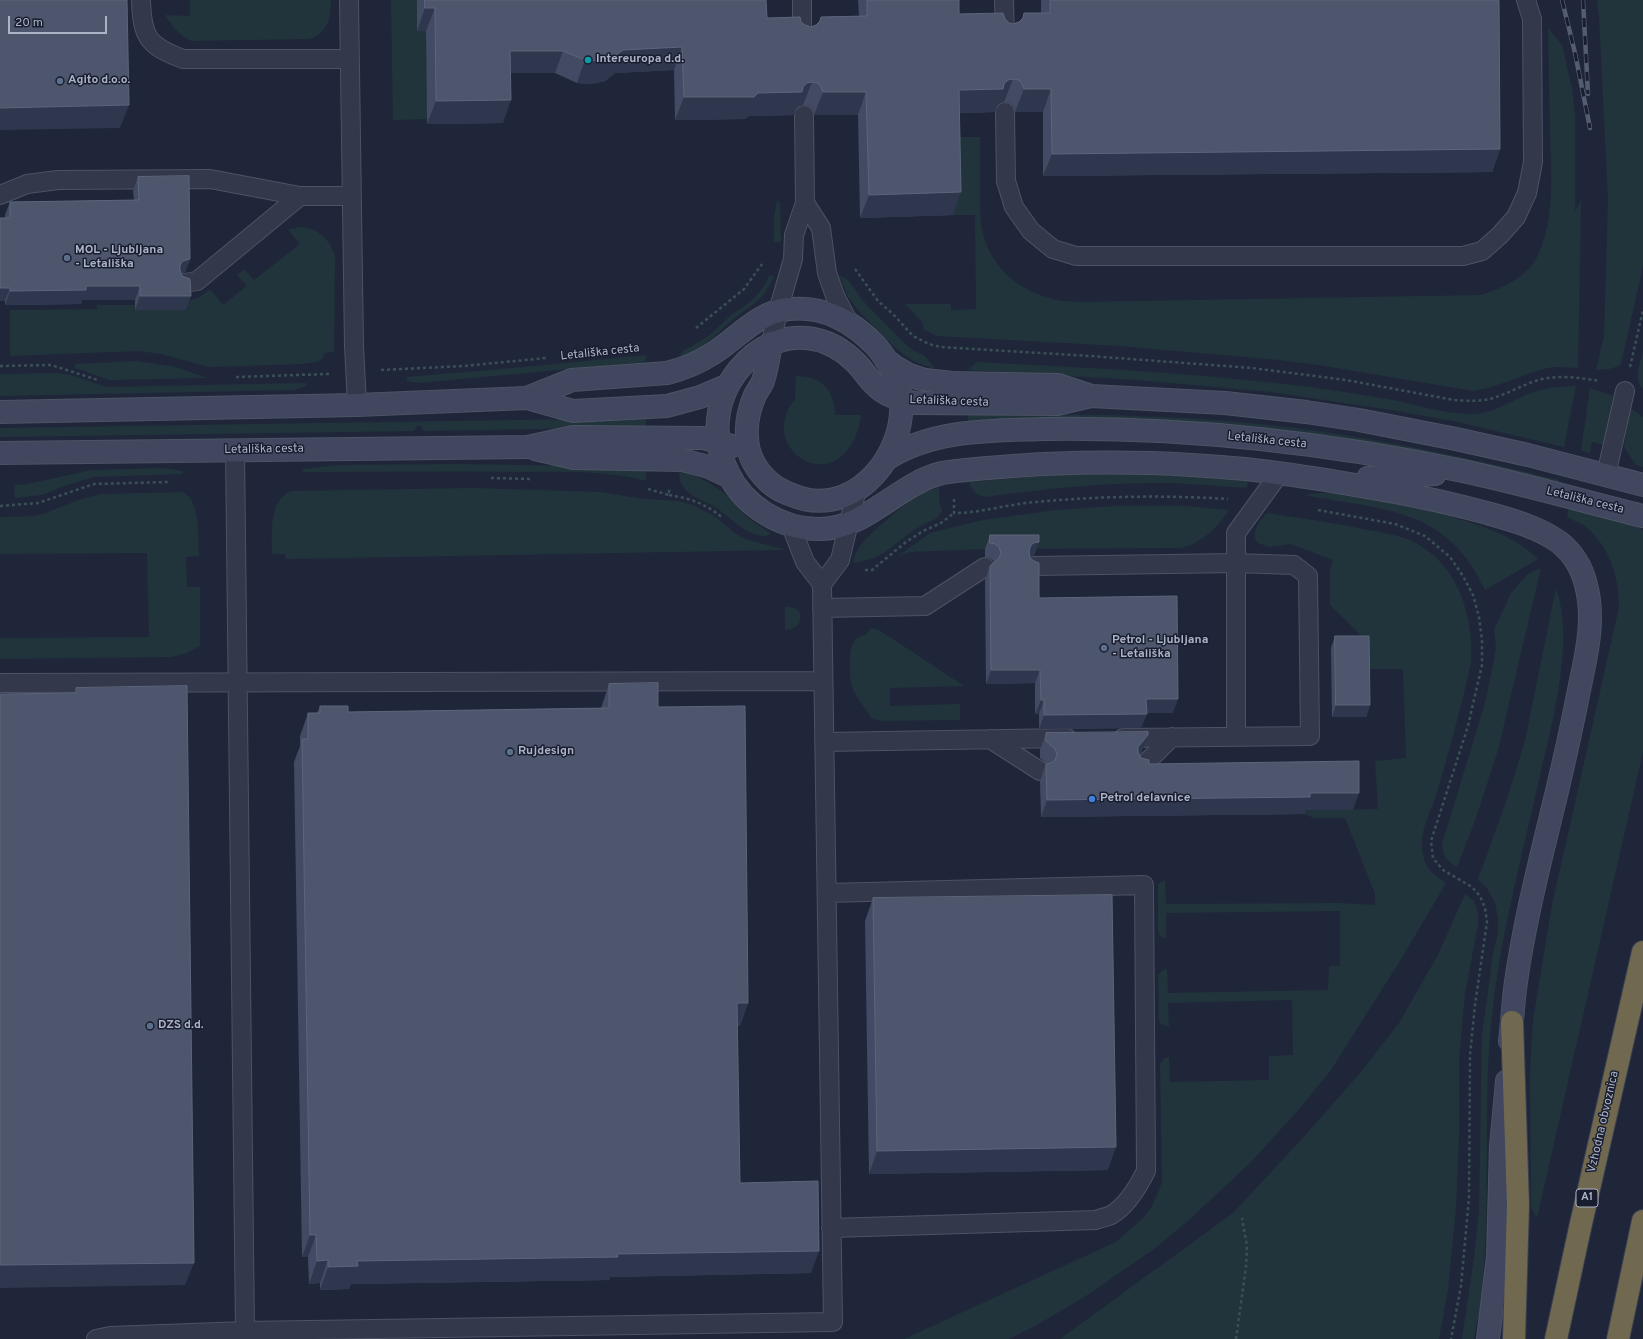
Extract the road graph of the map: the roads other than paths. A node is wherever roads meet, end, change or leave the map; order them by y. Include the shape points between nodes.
1 (141, 0) edge
2 (348, 0) edge
3 (802, 0) edge
4 (1004, 0) edge
5 (1526, 0) edge
6 (1004, 36) edge
7 (802, 39) edge
8 (349, 59) junction
9 (1005, 112) edge
10 (804, 115) edge
11 (0, 195) edge
12 (300, 196) junction
13 (352, 196) junction
14 (805, 203) junction
15 (185, 283) edge
16 (778, 311) junction
17 (849, 323) junction
18 (771, 343) junction
19 (885, 358) junction
20 (726, 386) junction
21 (1625, 391) road end
22 (1091, 396) junction
23 (527, 398) junction
24 (902, 400) junction
25 (357, 405) junction
26 (0, 412) edge
27 (718, 441) junction
28 (528, 447) junction
29 (234, 450) junction
30 (0, 453) edge
31 (750, 456) junction
32 (888, 458) junction
33 (1462, 471) junction
34 (1278, 474) junction
35 (1606, 475) junction
36 (730, 477) junction
37 (1327, 480) junction
38 (1643, 485) edge
39 (857, 489) junction
40 (1643, 516) edge
41 (849, 523) junction
42 (791, 526) junction
43 (1236, 563) junction
44 (1034, 566) edge
45 (985, 567) dead end
46 (822, 584) junction
47 (822, 608) junction
48 (237, 681) junction
49 (823, 681) junction
50 (0, 683) edge
51 (1172, 737) junction
52 (1236, 737) junction
53 (1085, 738) edge
54 (1108, 738) edge
55 (990, 739) junction
56 (824, 742) junction
57 (1142, 767) edge
58 (1040, 771) dead end
59 (827, 893) junction
60 (1643, 952) edge
61 (1512, 1022) junction
62 (1643, 1221) edge
63 (831, 1228) junction
64 (245, 1331) junction
65 (96, 1339) edge
66 (1488, 1339) edge
67 (1514, 1339) edge
68 (1556, 1339) edge
69 (1618, 1339) edge

1 - 8 lane via 145,32 155,46 183,59
2 - 8 lane
3 - 7 lane
4 - 6 lane
5 - 9 lane via 1532,19 1533,162 1526,193 1516,217 1500,235 1482,251 1463,256 1076,256 1053,249 1031,231 1014,207 1006,181
8 - 13 lane
10 - 14 lane
11 - 12 lane via 27,184 58,180 210,179
12 - 13 lane
12 - 15 lane via 197,281
13 - 25 lane
14 - 16 lane via 794,235 793,259
14 - 17 lane via 821,228 827,274
16 - 17 main road, Letališka cesta via 820,311
16 - 18 lane
16 - 23 main road, Letališka cesta via 750,324 713,354 678,370 572,380
17 - 19 main road, Letališka cesta via 868,338
18 - 20 main road, Letališka cesta via 743,364
18 - 24 main road, Letališka cesta via 797,338 816,340 834,346 856,363 875,385 887,394
18 - 31 main road, Letališka cesta via 763,382 750,408 747,422
19 - 22 main road, Letališka cesta via 895,367 921,379 952,383 1058,385
19 - 24 main road, Letališka cesta
20 - 23 main road, Letališka cesta via 700,397 667,406 573,410
20 - 27 main road, Letališka cesta via 721,400
21 - 35 lane
22 - 24 main road, Letališka cesta via 1057,404 922,403
22 - 35 main road, Letališka cesta via 1225,403 1314,413 1456,439
23 - 25 main road, Letališka cesta
24 - 32 main road, Letališka cesta via 900,423
25 - 26 main road, Letališka cesta
27 - 28 main road, Letališka cesta via 703,438 573,437
27 - 31 main road, Letališka cesta
27 - 36 main road, Letališka cesta
28 - 29 main road, Letališka cesta
28 - 36 main road, Letališka cesta via 574,458 682,460 709,467
29 - 30 main road, Letališka cesta
29 - 48 lane
31 - 39 main road, Letališka cesta via 766,479 786,494 815,502 830,501 845,497
32 - 33 main road, Letališka cesta via 914,444 953,434 1054,429 1108,430 1211,435 1309,445
32 - 39 main road, Letališka cesta
33 - 37 main road
33 - 40 main road, Letališka cesta
34 - 37 main road, Letališka cesta
34 - 41 main road, Letališka cesta via 1195,465 1086,463 1019,465 953,471 912,484 865,516
34 - 43 lane via 1236,533
35 - 38 main road, Letališka cesta
36 - 42 main road, Letališka cesta via 750,503
37 - 61 main road via 1436,499 1522,523 1561,544 1573,556 1583,572 1590,602 1588,639 1570,733 1521,953
39 - 41 lane
41 - 42 main road, Letališka cesta via 818,530
41 - 46 lane via 840,560
42 - 46 lane via 805,562
43 - 44 lane
43 - 52 lane
43 - 52 lane via 1294,564 1308,576 1310,736
45 - 47 lane via 925,606
46 - 47 lane
47 - 49 lane
48 - 49 lane
48 - 50 lane
48 - 64 lane
49 - 56 lane
51 - 52 lane
51 - 54 lane
51 - 57 lane
53 - 55 lane
55 - 56 lane
55 - 58 lane
56 - 59 lane
59 - 63 lane
59 - 63 lane via 1144,885 1146,1171 1138,1188 1126,1202 1111,1215 1096,1220
60 - 68 highway, Vzhodna obvoznica / A1
61 - 66 main road via 1501,1146 1498,1256
61 - 67 highway via 1518,1205
62 - 69 highway
63 - 64 lane via 833,1322
64 - 65 lane via 110,1336

